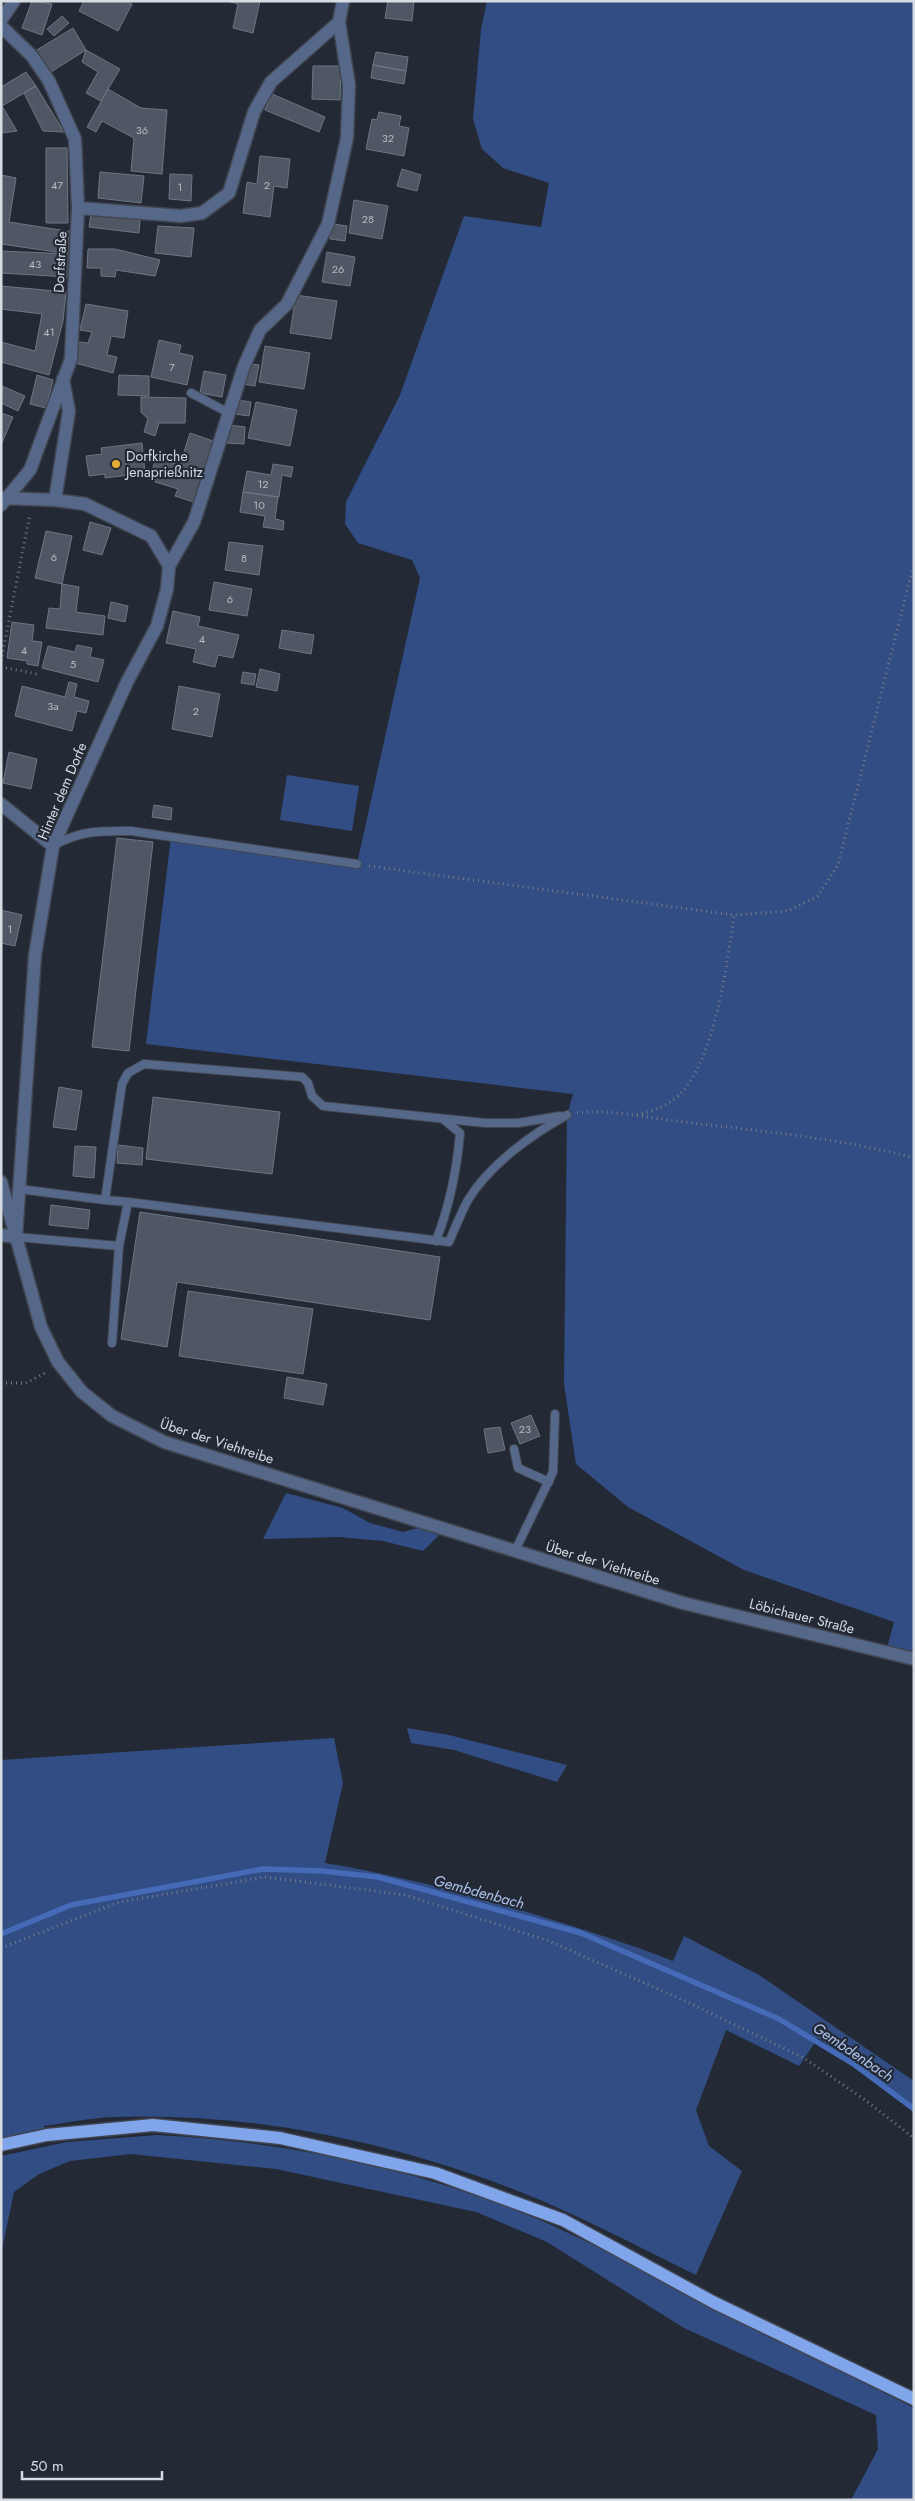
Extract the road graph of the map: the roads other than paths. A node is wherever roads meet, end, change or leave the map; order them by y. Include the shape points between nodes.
1 (14, 1) edge
2 (342, 1) edge
3 (1, 20) edge
4 (339, 22) junction
5 (1, 26) edge
6 (78, 208) junction
7 (63, 379) junction
8 (191, 393) dead end
9 (229, 413) junction
10 (55, 500) junction
11 (3, 501) edge
12 (169, 566) junction
13 (1, 804) edge
14 (53, 846) junction
15 (357, 864) road end
16 (442, 1119) junction
17 (1, 1182) edge
18 (19, 1189) junction
19 (105, 1200) junction
20 (128, 1202) junction
21 (1, 1235) edge
22 (16, 1237) junction
23 (436, 1241) junction
24 (119, 1246) junction
25 (112, 1342) dead end
26 (555, 1414) dead end
27 (514, 1449) dead end
28 (549, 1482) junction
29 (515, 1551) junction
30 (683, 1603) joint
31 (914, 1659) edge
32 (1, 2145) edge
33 (914, 2399) edge

1 - 3 street
2 - 4 street, Hinter dem Dorfe
4 - 6 street via 271,82 254,112 229,193 202,213 181,216
4 - 9 street, Hinter dem Dorfe via 348,85 347,138 328,224 287,304 260,330
5 - 6 street, Dorfstraße via 32,56 49,81 75,139
6 - 7 street, Dorfstraße via 71,359
7 - 10 street via 69,410
7 - 11 street, Dorfstraße via 30,470
8 - 9 lane
9 - 12 street, Hinter dem Dorfe via 194,522
10 - 11 street
10 - 12 street via 85,504 151,536
12 - 14 street, Hinter dem Dorfe via 167,589 157,626 123,691
13 - 14 street
14 - 15 lane via 73,835 131,831
14 - 18 street, Hinter dem Dorfe via 35,956
16 - 19 lane via 323,1106 312,1096 308,1083 302,1077 144,1064 128,1073 122,1084
16 - 23 lane via 460,1133 458,1159
16 - 23 lane via 518,1123 567,1115 538,1131 501,1161 469,1199 449,1242
17 - 22 street, Über der Viehtreibe
18 - 19 lane
18 - 22 street, Hinter dem Dorfe
19 - 20 lane
20 - 23 lane
20 - 24 lane
21 - 22 street
22 - 24 lane
22 - 29 street, Über der Viehtreibe via 41,1327 58,1362 82,1392 112,1416 164,1442
24 - 25 lane
26 - 28 lane via 553,1472
27 - 28 lane via 518,1468
28 - 29 lane
29 - 30 street, Über der Viehtreibe
30 - 31 street, Löbichauer Straße
32 - 33 main road via 47,2135 153,2124 280,2138 435,2173 563,2220 713,2302

